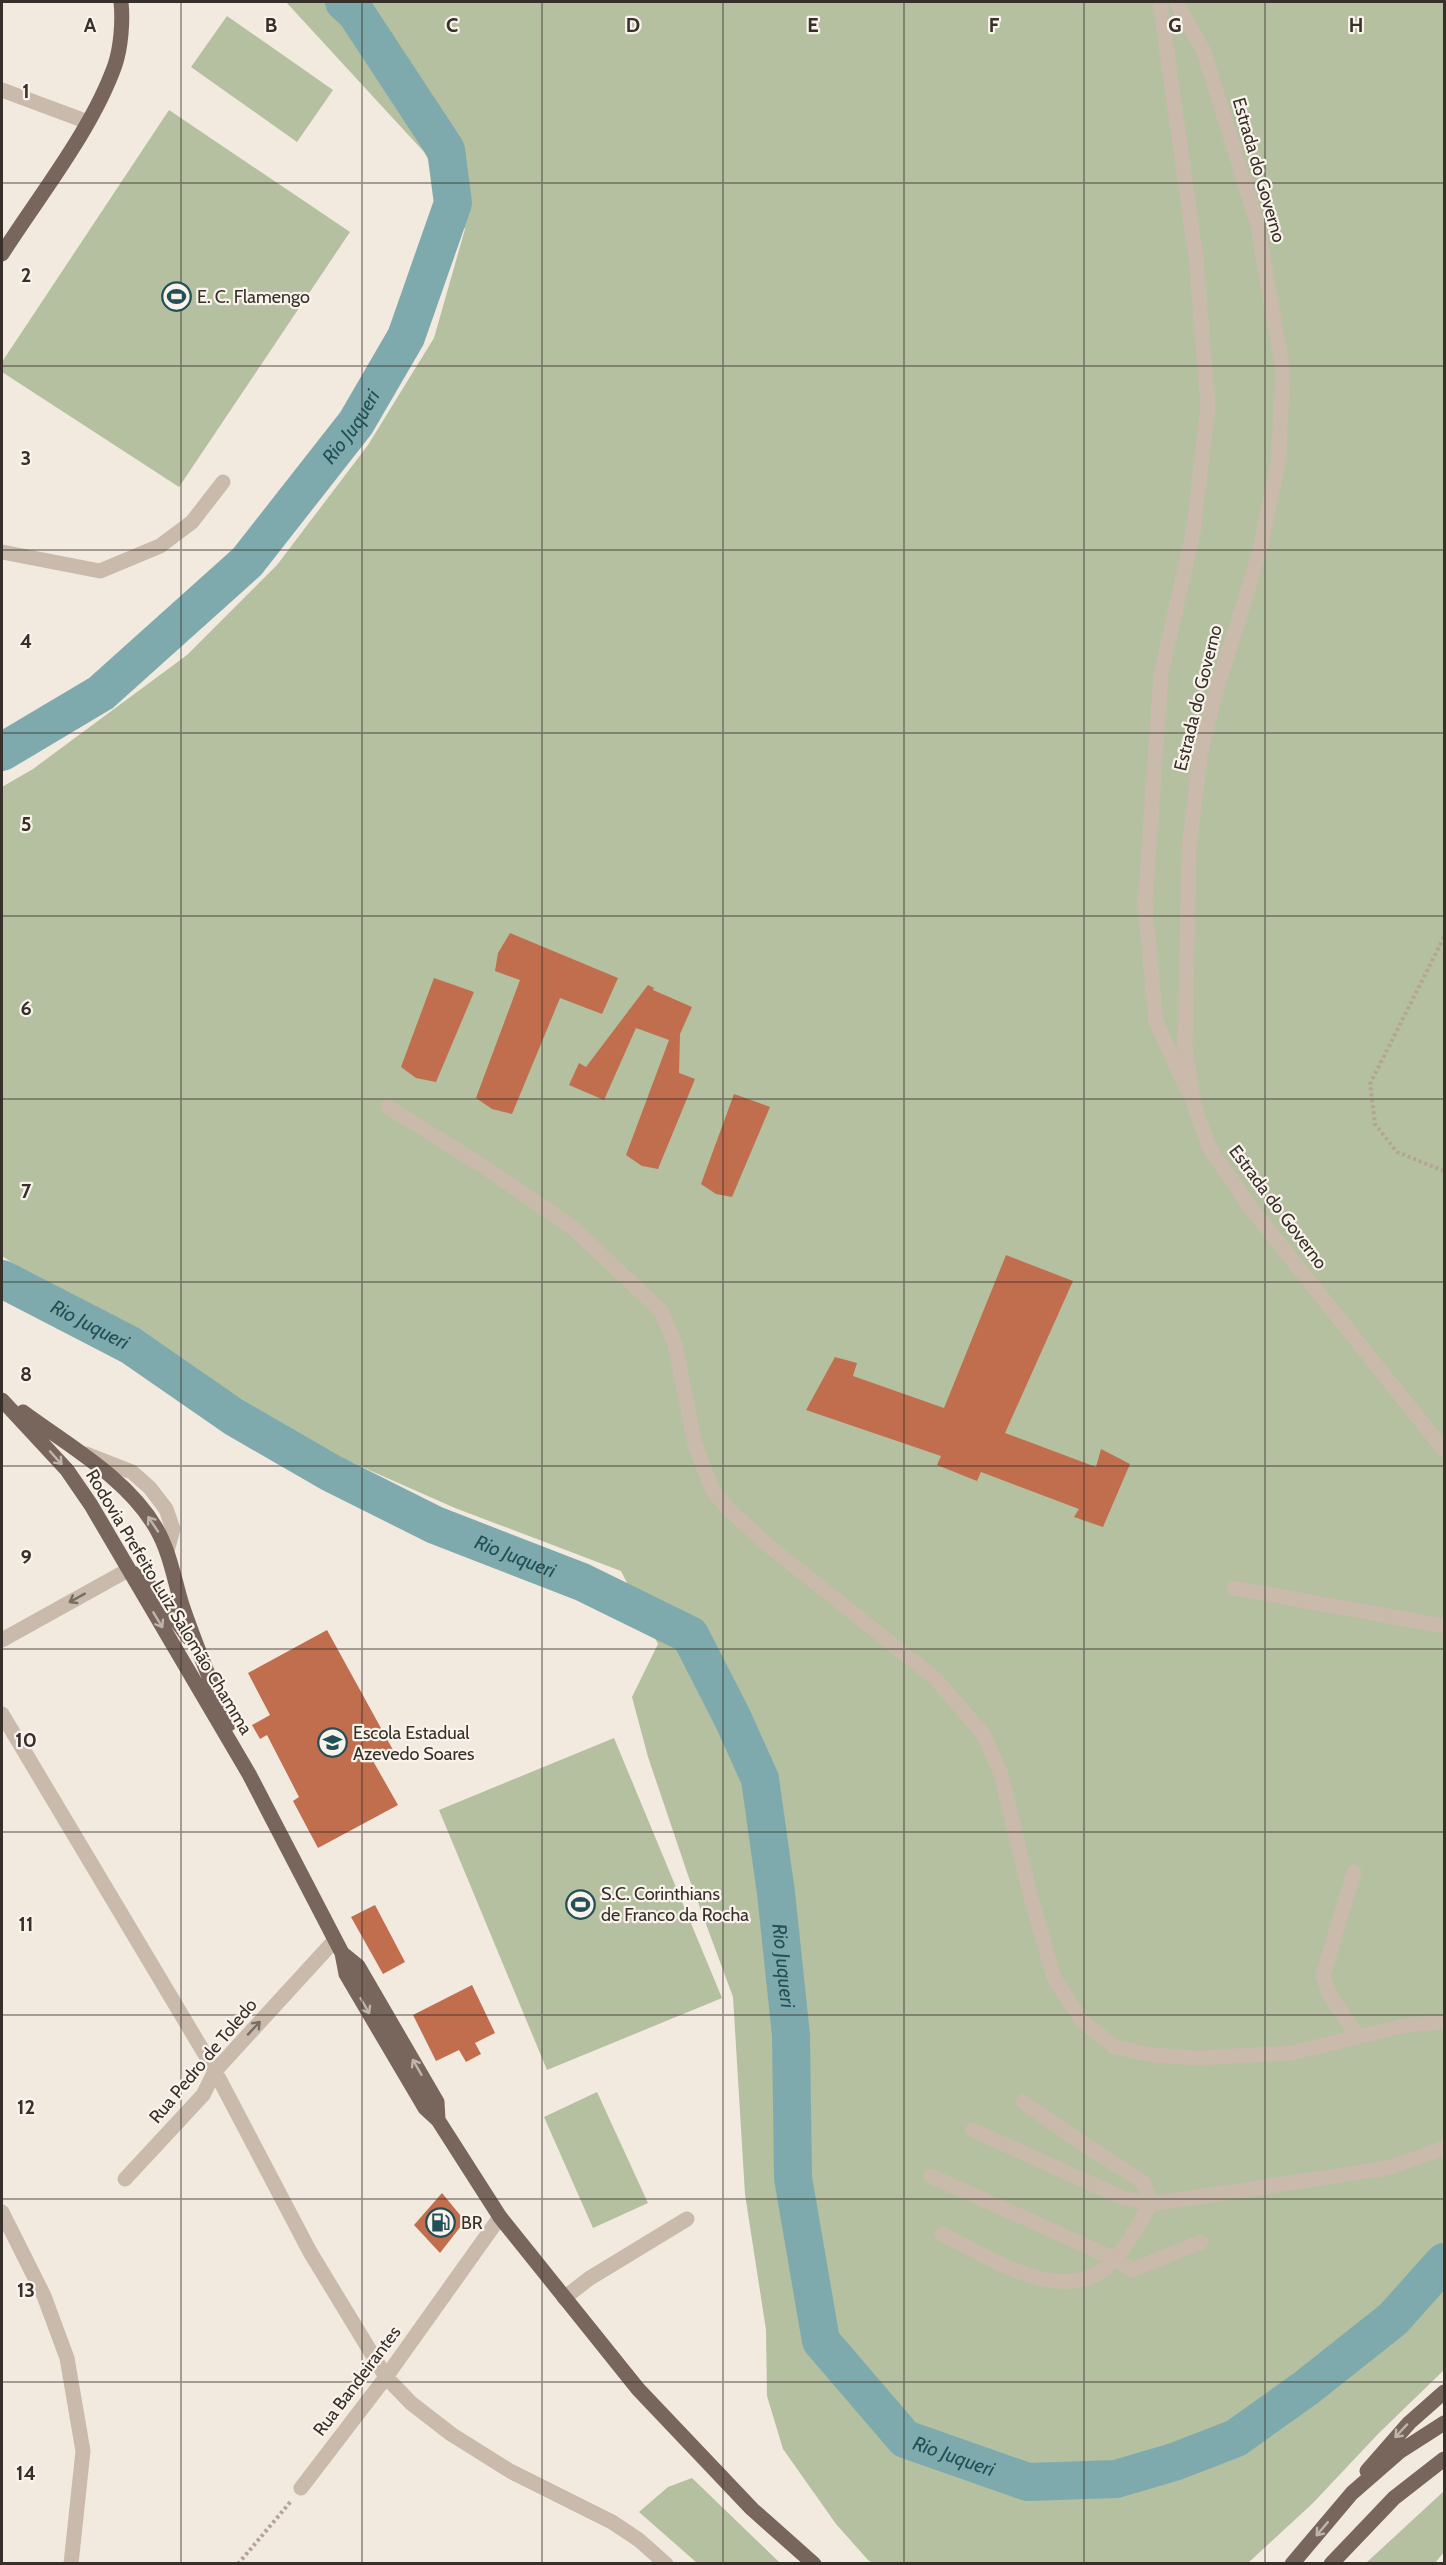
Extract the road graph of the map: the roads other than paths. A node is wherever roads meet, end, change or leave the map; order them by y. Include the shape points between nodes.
1 (121, 2) edge
2 (1160, 2) edge
3 (1176, 2) edge
4 (2, 90) edge
5 (88, 122) junction
6 (2, 254) edge
7 (223, 482) dead end
8 (2, 552) edge
9 (1194, 1106) junction
10 (388, 1107) dead end
11 (2, 1398) edge
12 (1444, 1450) edge
13 (128, 1570) junction
14 (1234, 1588) dead end
15 (1444, 1626) edge
16 (2, 1640) edge
17 (198, 1651) junction
18 (2, 1714) edge
19 (249, 1774) junction
20 (1354, 1872) dead end
21 (338, 1947) junction
22 (1444, 2022) edge
23 (1358, 2037) junction
24 (214, 2071) junction
25 (1023, 2102) dead end
26 (973, 2130) dead end
27 (1444, 2148) edge
28 (931, 2176) dead end
29 (125, 2179) dead end
30 (1151, 2204) junction
31 (2, 2212) edge
32 (500, 2217) junction
33 (687, 2219) dead end
34 (942, 2234) dead end
35 (1201, 2242) dead end
36 (1115, 2259) junction
37 (564, 2298) junction
38 (386, 2377) junction
39 (1444, 2392) edge
40 (1444, 2423) edge
41 (1444, 2449) edge
42 (1439, 2463) edge
43 (301, 2488) road end
44 (1352, 2493) junction
45 (71, 2564) edge
46 (666, 2564) edge
47 (814, 2564) edge
48 (1292, 2564) edge
49 (1331, 2564) edge

1 - 5 main road via 115,64
2 - 9 street via 1196,258 1208,406 1193,533 1161,674 1144,904 1156,1022
3 - 9 street, Estrada do Governo via 1204,52 1258,225 1283,373 1278,463 1259,554 1200,755 1189,849 1185,1037
4 - 5 street
5 - 6 main road
7 - 8 street via 192,522 160,546 100,571
9 - 12 street, Estrada do Governo via 1209,1147 1250,1207
10 - 23 street via 486,1167 573,1228 661,1311 675,1344 695,1445 713,1491 769,1546 936,1679 983,1734 1001,1774 1054,1978 1082,2021 1115,2047 1196,2058 1291,2053
11 -> 13 main road, Rodovia Prefeito Luiz Salomão Chamma via 67,1470
11 - 17 main road, Rodovia Prefeito Luiz Salomão Chamma via 107,1474 156,1527
13 -> 16 street
13 - 17 main road via 151,1587
13 -> 19 main road, Rodovia Prefeito Luiz Salomão Chamma
14 - 15 street
17 - 19 main road, Rodovia Prefeito Luiz Salomão Chamma
18 - 24 street
19 - 21 main road, Rodovia Prefeito Luiz Salomão Chamma
20 - 23 street via 1323,1975 1329,1995
24 -> 21 street, Rua Pedro de Toledo
21 - 32 main road, Rodovia Prefeito Luiz Salomão Chamma via 363,1974 437,2102 438,2120
22 - 23 street via 1408,2025
24 - 29 street, Rua Pedro de Toledo via 203,2095
24 - 38 street via 310,2252
25 - 30 street via 1143,2182
26 - 30 street via 1123,2198
27 - 30 street via 1388,2168
28 - 36 street
30 - 36 street
31 - 45 street via 44,2296 67,2358 83,2451
32 - 37 main road, Rodovia Prefeito Luiz Salomão Chamma
32 - 38 street, Rua Bandeirantes
33 - 37 street
34 - 36 street via 1028,2275 1060,2282 1082,2281 1098,2274
35 - 36 street via 1132,2270
37 - 47 main road, Rodovia Prefeito Luiz Salomão Chamma via 646,2397 752,2509
38 - 43 street, Rua Bandeirantes
38 - 46 street via 411,2403 451,2434 510,2471 612,2522
39 -> 44 main road via 1372,2462
40 - 44 main road via 1399,2452
41 - 42 main road
42 - 49 main road via 1394,2498
44 -> 48 main road

